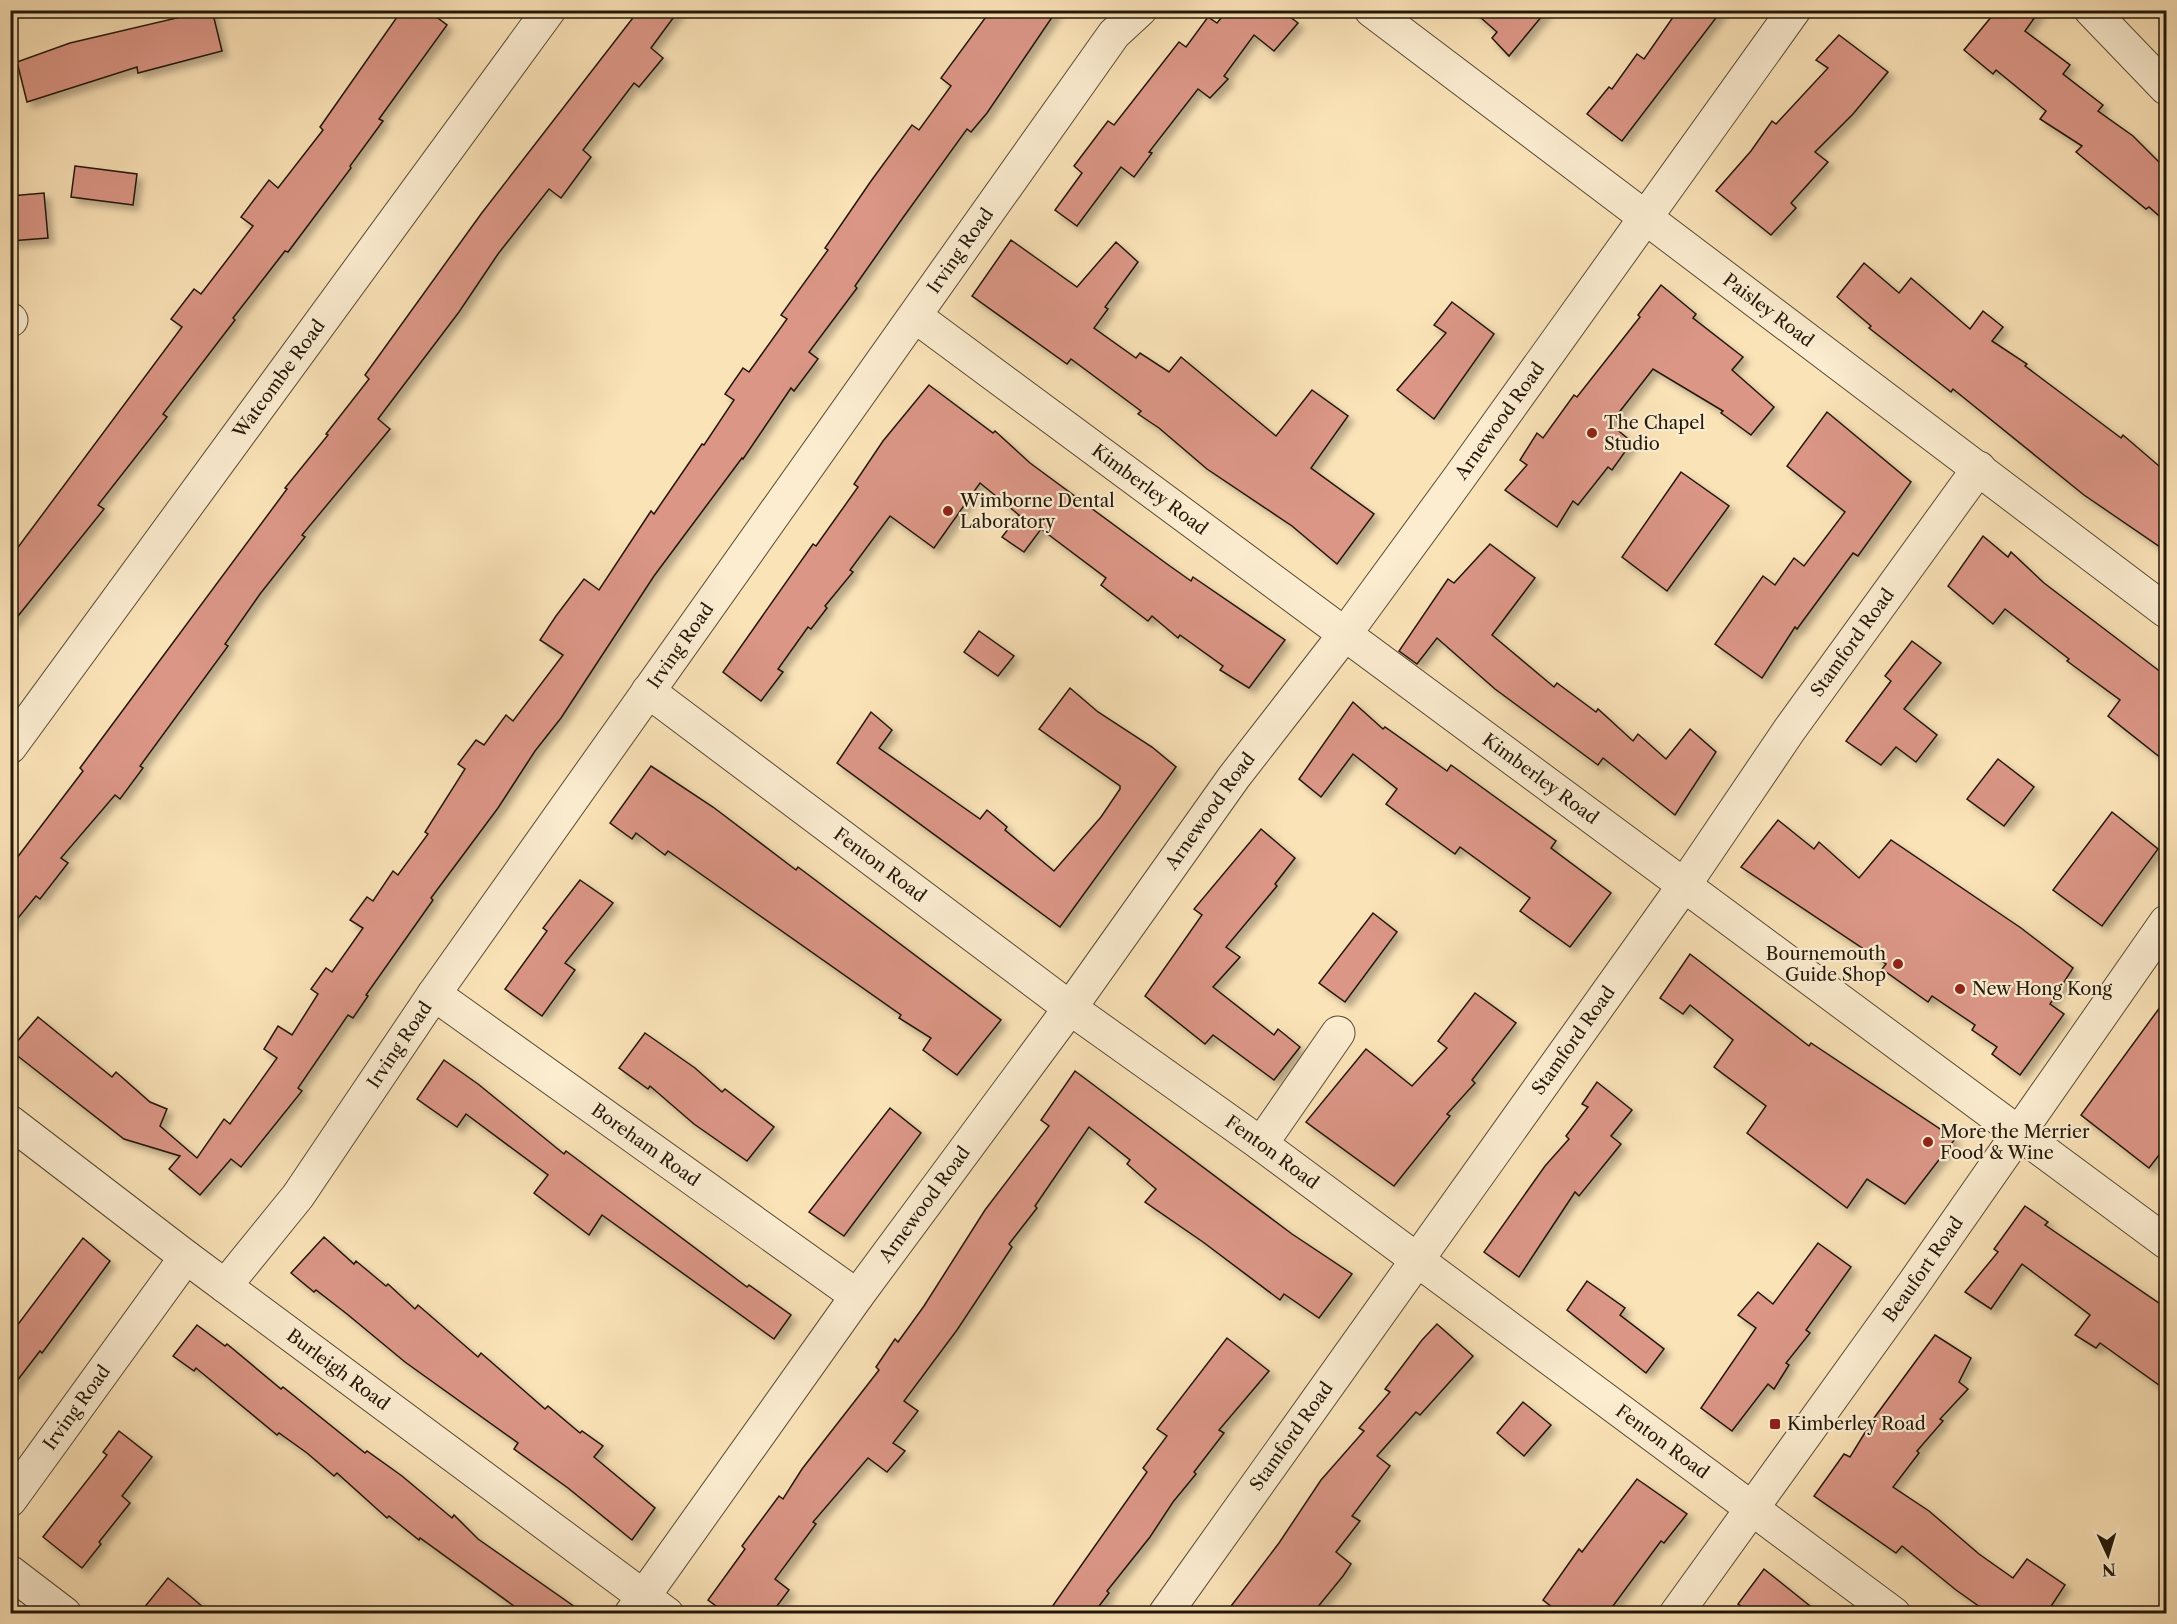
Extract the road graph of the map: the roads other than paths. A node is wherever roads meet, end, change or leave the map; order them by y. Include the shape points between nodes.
1 (549, 10) edge
2 (1140, 10) edge
3 (1371, 10) edge
4 (1794, 10) edge
5 (2091, 10) edge
6 (2166, 88) edge
7 (1644, 218) junction
8 (915, 316) junction
9 (1978, 468) junction
10 (2166, 611) edge
11 (1345, 634) junction
12 (648, 691) junction
13 (10, 747) edge
14 (1685, 884) junction
15 (2166, 922) edge
16 (434, 994) junction
17 (1070, 1008) junction
18 (1338, 1033) dead end
19 (10, 1122) edge
20 (2019, 1131) junction
21 (1261, 1144) junction
22 (2166, 1242) edge
23 (186, 1257) junction
24 (1416, 1260) junction
25 (225, 1286) junction
26 (857, 1296) junction
27 (10, 1500) edge
28 (1751, 1508) junction
29 (10, 1572) edge
30 (647, 1607) edge
31 (65, 1614) edge
32 (1165, 1614) edge
33 (1676, 1614) edge
34 (1894, 1614) edge

1 - 13 street, Watcombe Road
2 - 8 street, Irving Road via 1114,34
3 - 7 street, Paisley Road
4 - 7 street, Arnewood Road
5 - 6 street
7 - 9 street, Paisley Road
7 - 11 street, Arnewood Road
8 - 11 street, Kimberley Road
8 - 12 street, Irving Road
9 - 10 street, Paisley Road
9 - 14 street, Stamford Road via 1790,729
11 - 14 street, Kimberley Road
11 - 17 street, Arnewood Road via 1234,777
12 - 16 street, Irving Road
12 - 17 street, Fenton Road
14 - 20 street, Kimberley Road
14 - 24 street, Stamford Road
15 - 20 street, Beaufort Road
16 - 25 street, Irving Road via 298,1196
16 - 26 street, Boreham Road
17 - 21 street, Fenton Road
17 - 26 street, Arnewood Road
18 - 21 street
19 - 23 street, Burleigh Road
20 - 22 street, Kimberley Road
20 - 28 street, Beaufort Road
21 - 24 street, Fenton Road
23 - 25 street, Burleigh Road
23 - 27 street, Irving Road
24 - 28 street, Fenton Road
24 - 32 street, Stamford Road
25 - 30 street, Burleigh Road
26 - 30 street, Arnewood Road
28 - 33 street, Beaufort Road
28 - 34 street, Fenton Road
29 - 31 street

